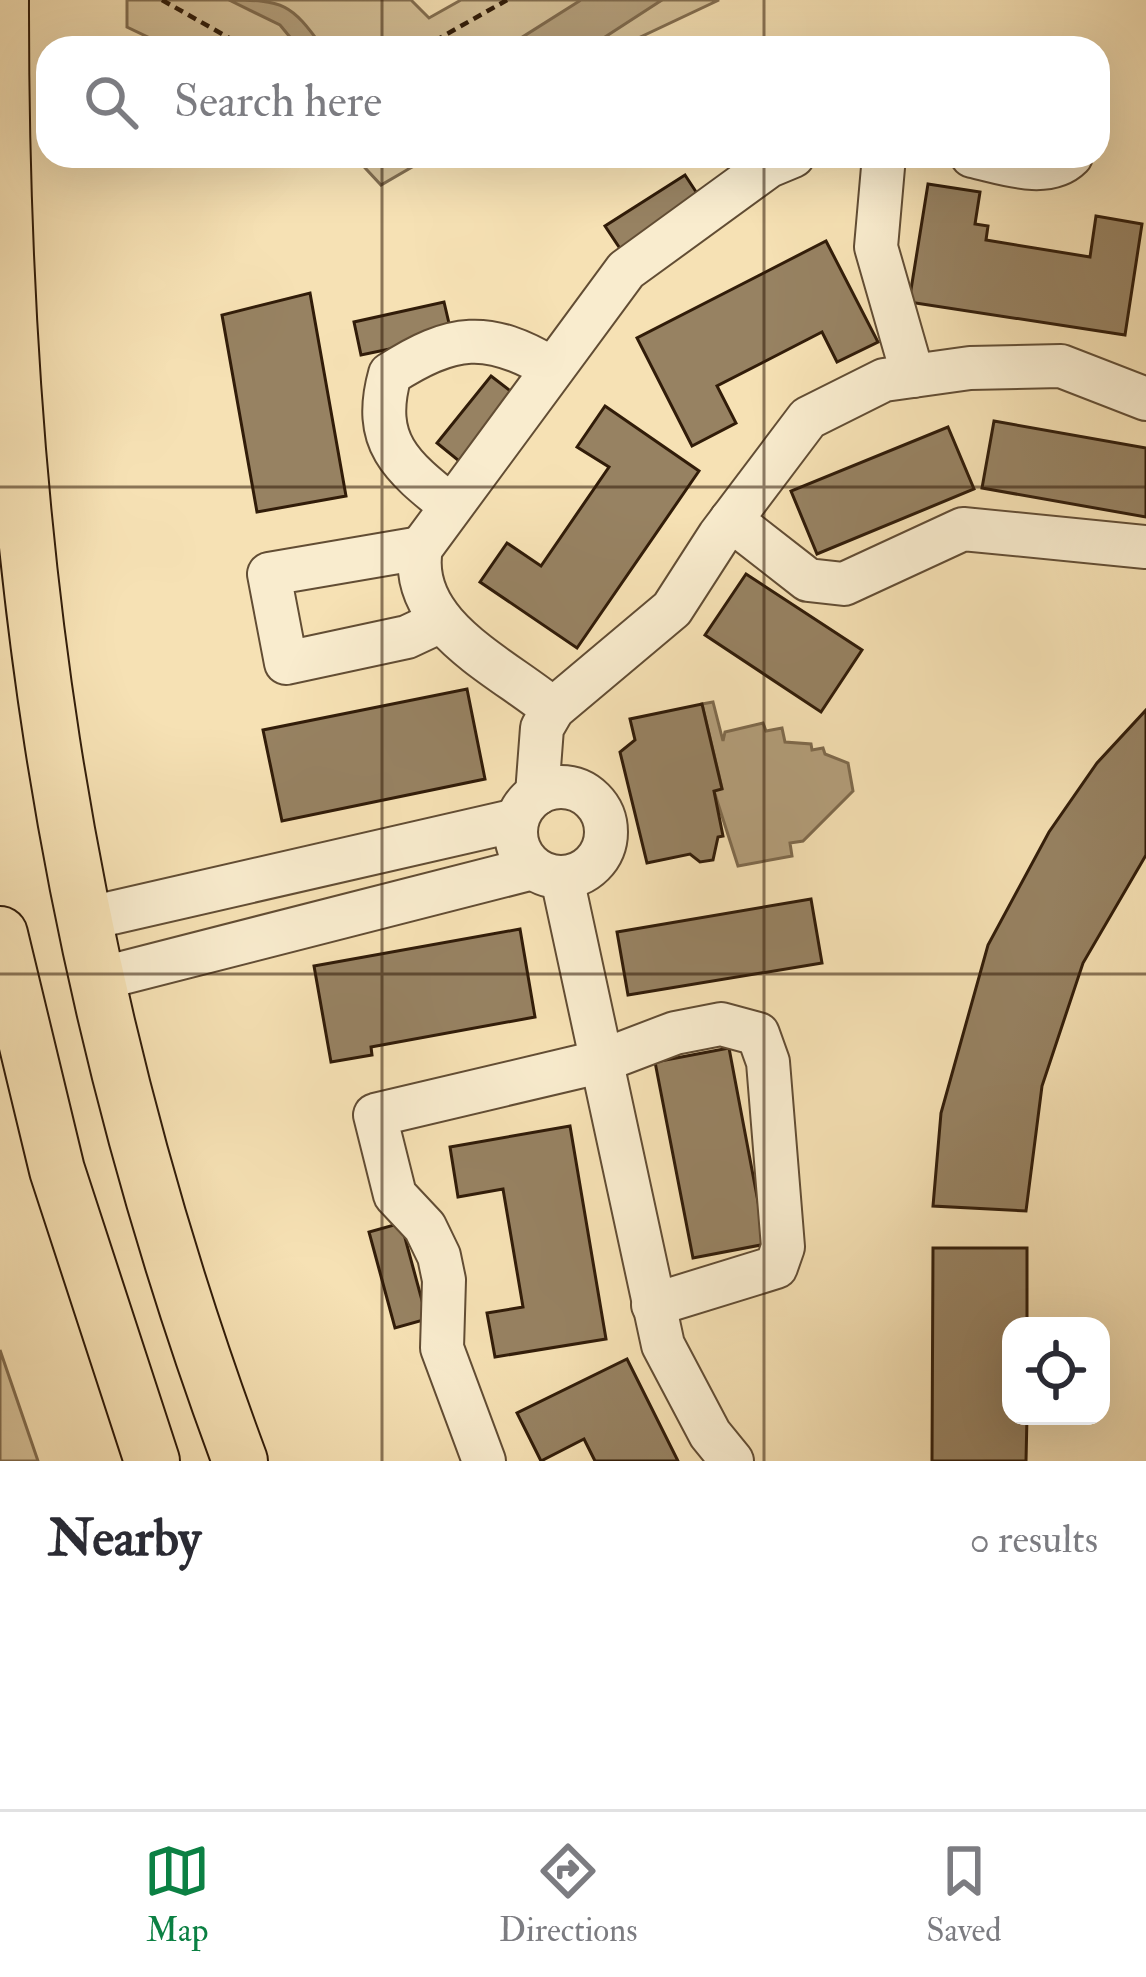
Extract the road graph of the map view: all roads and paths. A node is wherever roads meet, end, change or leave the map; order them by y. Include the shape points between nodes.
1 (1, 0) edge
2 (162, 0) edge
3 (507, 0) edge
4 (226, 36) edge
5 (443, 36) edge
6 (766, 168) edge
7 (883, 168) edge
8 (551, 368) junction
9 (913, 376) junction
10 (1146, 400) edge
11 (451, 506) junction
12 (731, 520) junction
13 (1146, 547) edge
14 (421, 548) junction
15 (440, 622) junction
16 (553, 709) junction
17 (527, 807) junction
18 (295, 869) junction
19 (547, 873) junction
20 (81, 920) junction
21 (309, 928) junction
22 (0, 934) edge
23 (95, 980) junction
24 (599, 1062) junction
25 (653, 1304) junction
26 (152, 1461) edge
27 (240, 1461) edge
28 (484, 1461) edge
29 (731, 1461) edge

1 - 20 main road via 1,244 12,442 37,660
2 - 4 path
3 - 5 path
6 - 8 street via 626,270
7 - 9 street via 876,247
8 - 11 street
8 - 11 street via 514,345 475,339 426,350 390,374 381,406 391,448
9 - 10 street via 1061,366
9 - 12 street via 884,380 808,418
11 - 14 street
12 - 13 street via 808,580 844,584 963,529
12 - 16 street via 672,609
14 - 15 street via 416,572
14 - 15 street via 268,574 286,663 407,637
15 - 16 street
16 - 17 street
17 - 18 street
17 - 19 street via 515,838
17 - 19 street via 566,787 593,800 606,827 590,868
18 - 20 street
18 - 21 street
19 - 21 street
19 - 24 street
20 - 23 main road
21 - 23 street
22 - 26 main road via 57,1170
23 - 27 main road via 134,1143
24 - 25 street
24 - 25 street via 722,1024 758,1034 768,1062 784,1219 776,1267
24 - 28 street via 375,1115 394,1195 439,1256 442,1348
25 - 29 street via 663,1345

